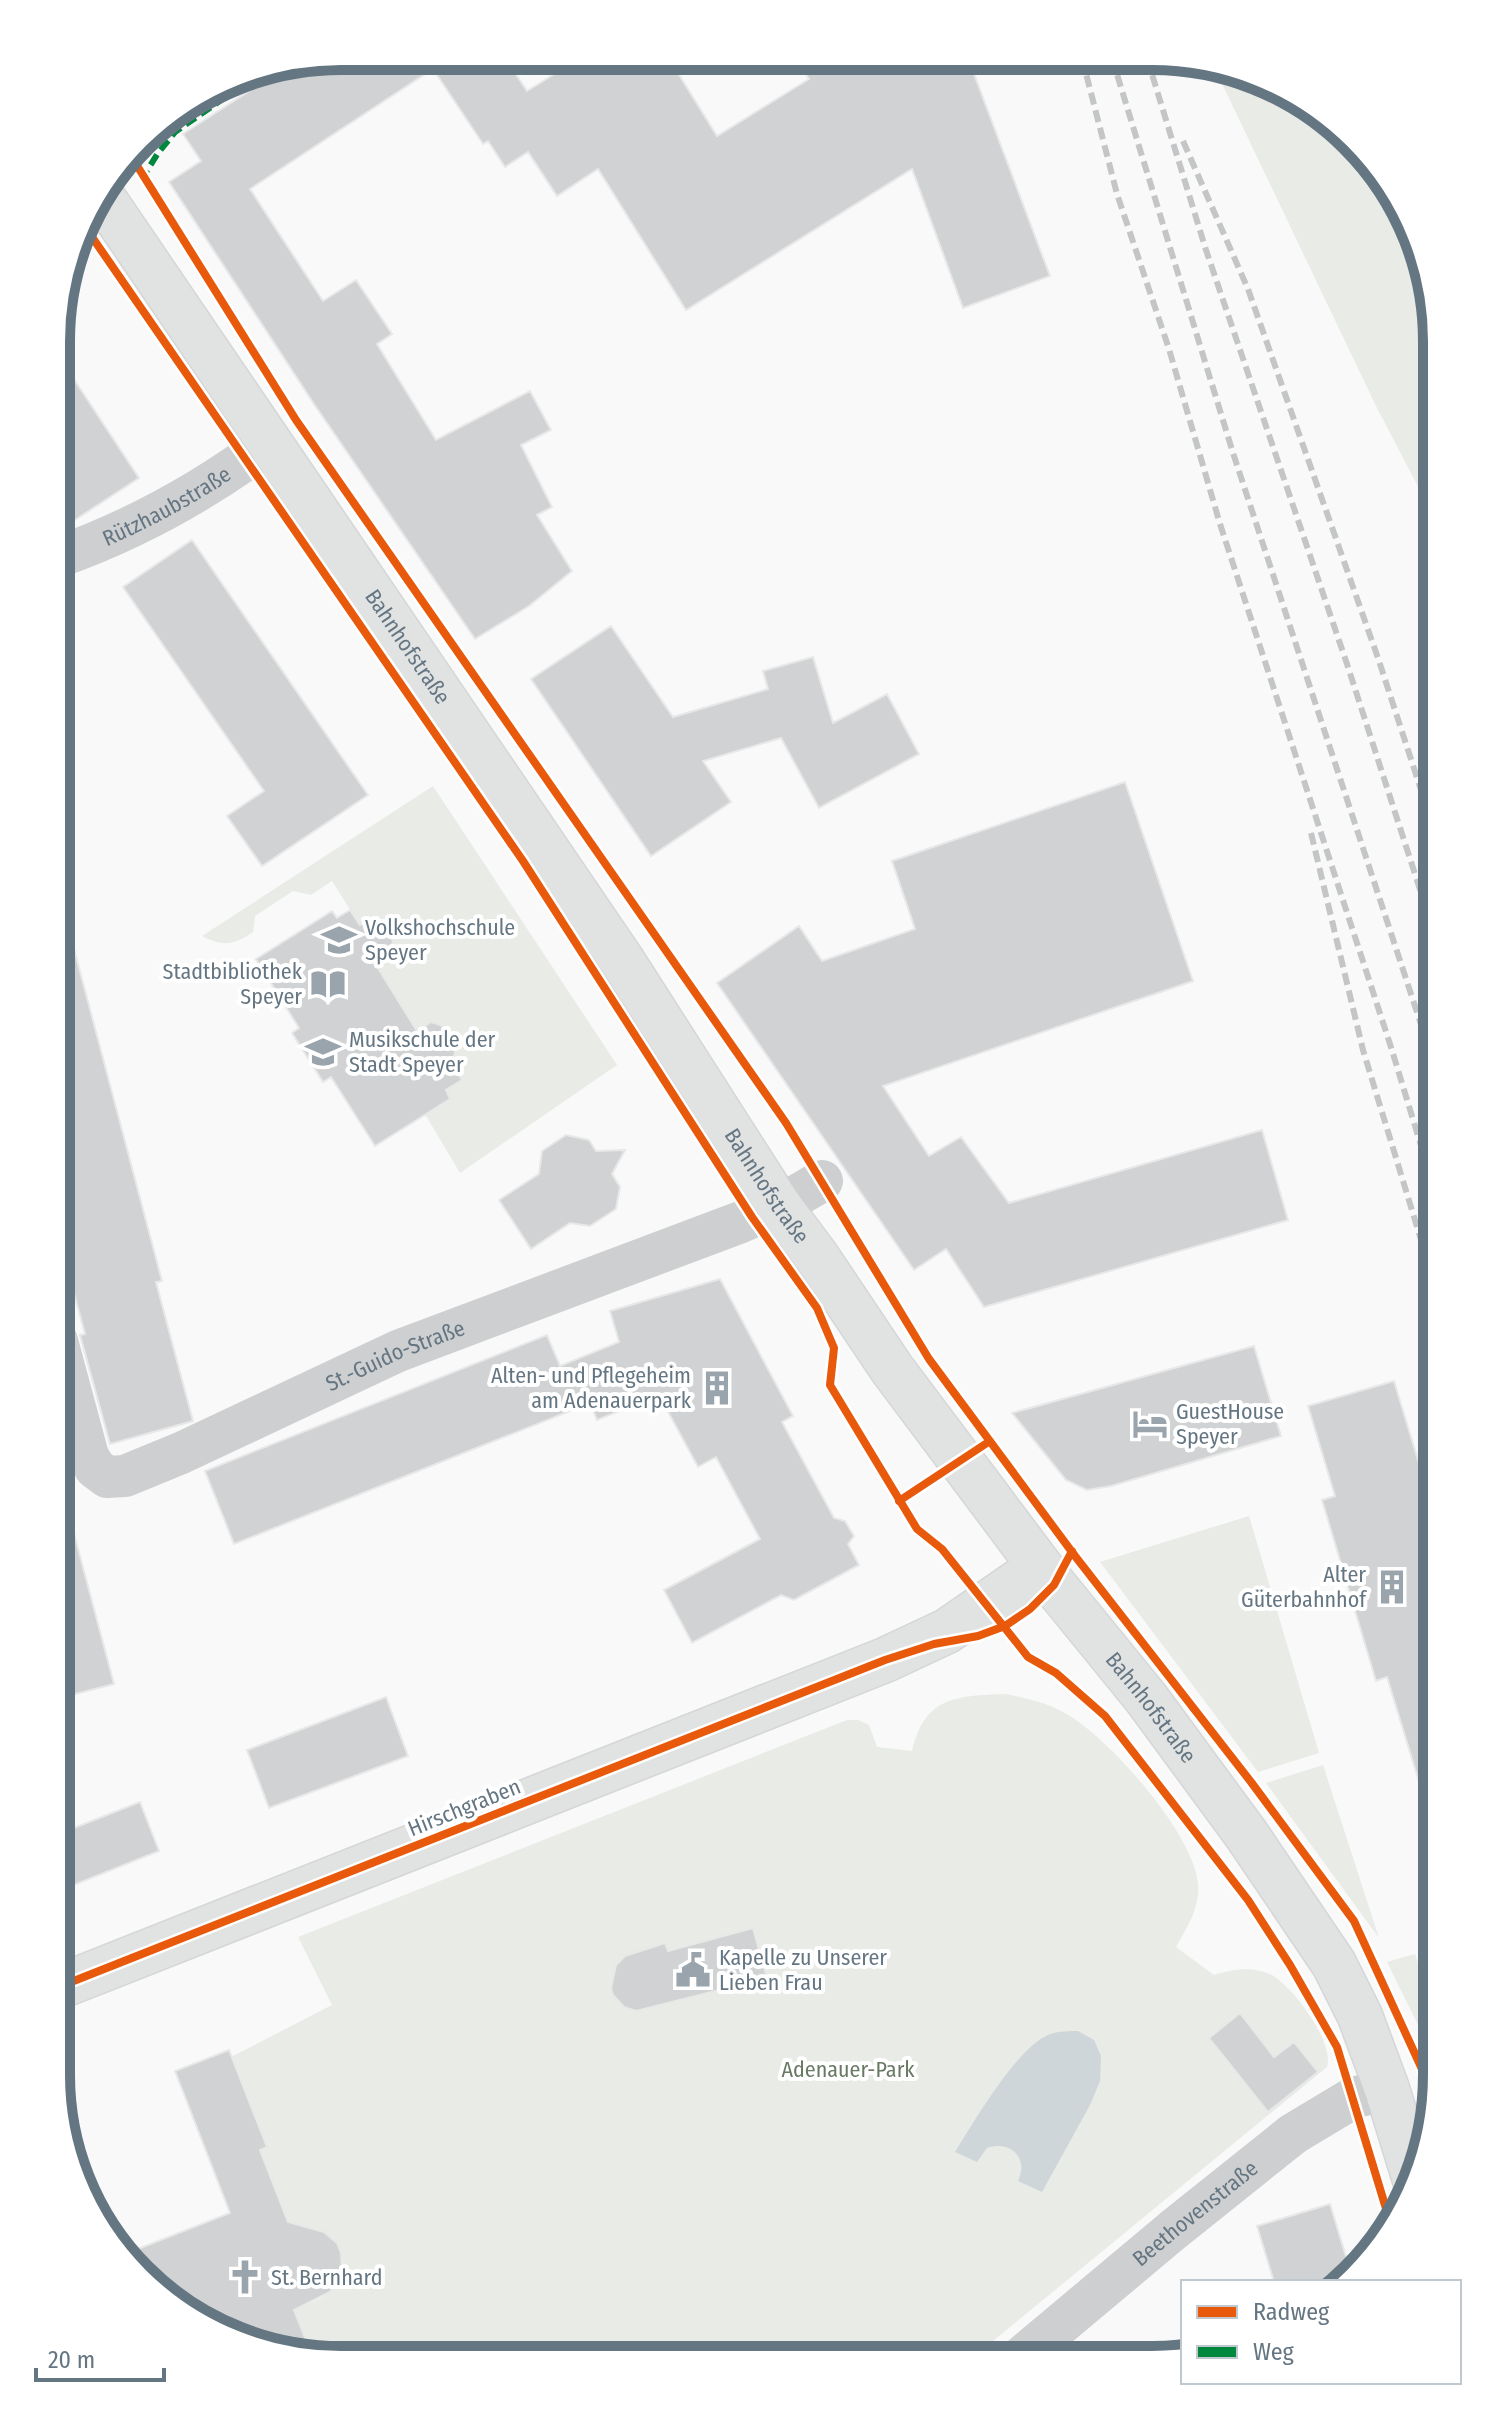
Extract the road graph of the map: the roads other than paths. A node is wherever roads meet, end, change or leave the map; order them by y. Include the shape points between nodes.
1 (107, 204) edge
2 (270, 442) junction
3 (70, 553) edge
4 (822, 1181) dead end
5 (779, 1206) junction
6 (70, 1389) edge
7 (1040, 1567) junction
8 (70, 1982) edge
9 (1387, 2089) junction
10 (1409, 2161) edge
11 (1035, 2346) edge

1 - 2 main road, Bahnhofstraße
2 - 3 street, Rützhaubstraße via 158,513
2 - 5 main road, Bahnhofstraße via 623,962
4 - 5 street, St.-Guido-Straße
5 - 6 street, St.-Guido-Straße via 398,1351 125,1476 107,1477 95,1468
5 - 7 main road, Bahnhofstraße via 906,1389
7 - 8 main road, Hirschgraben via 947,1631 885,1660
7 - 9 main road, Bahnhofstraße via 1146,1698 1334,1964
9 - 10 main road, Bahnhofstraße
9 - 11 street, Beethovenstraße via 1353,2098 1293,2134

